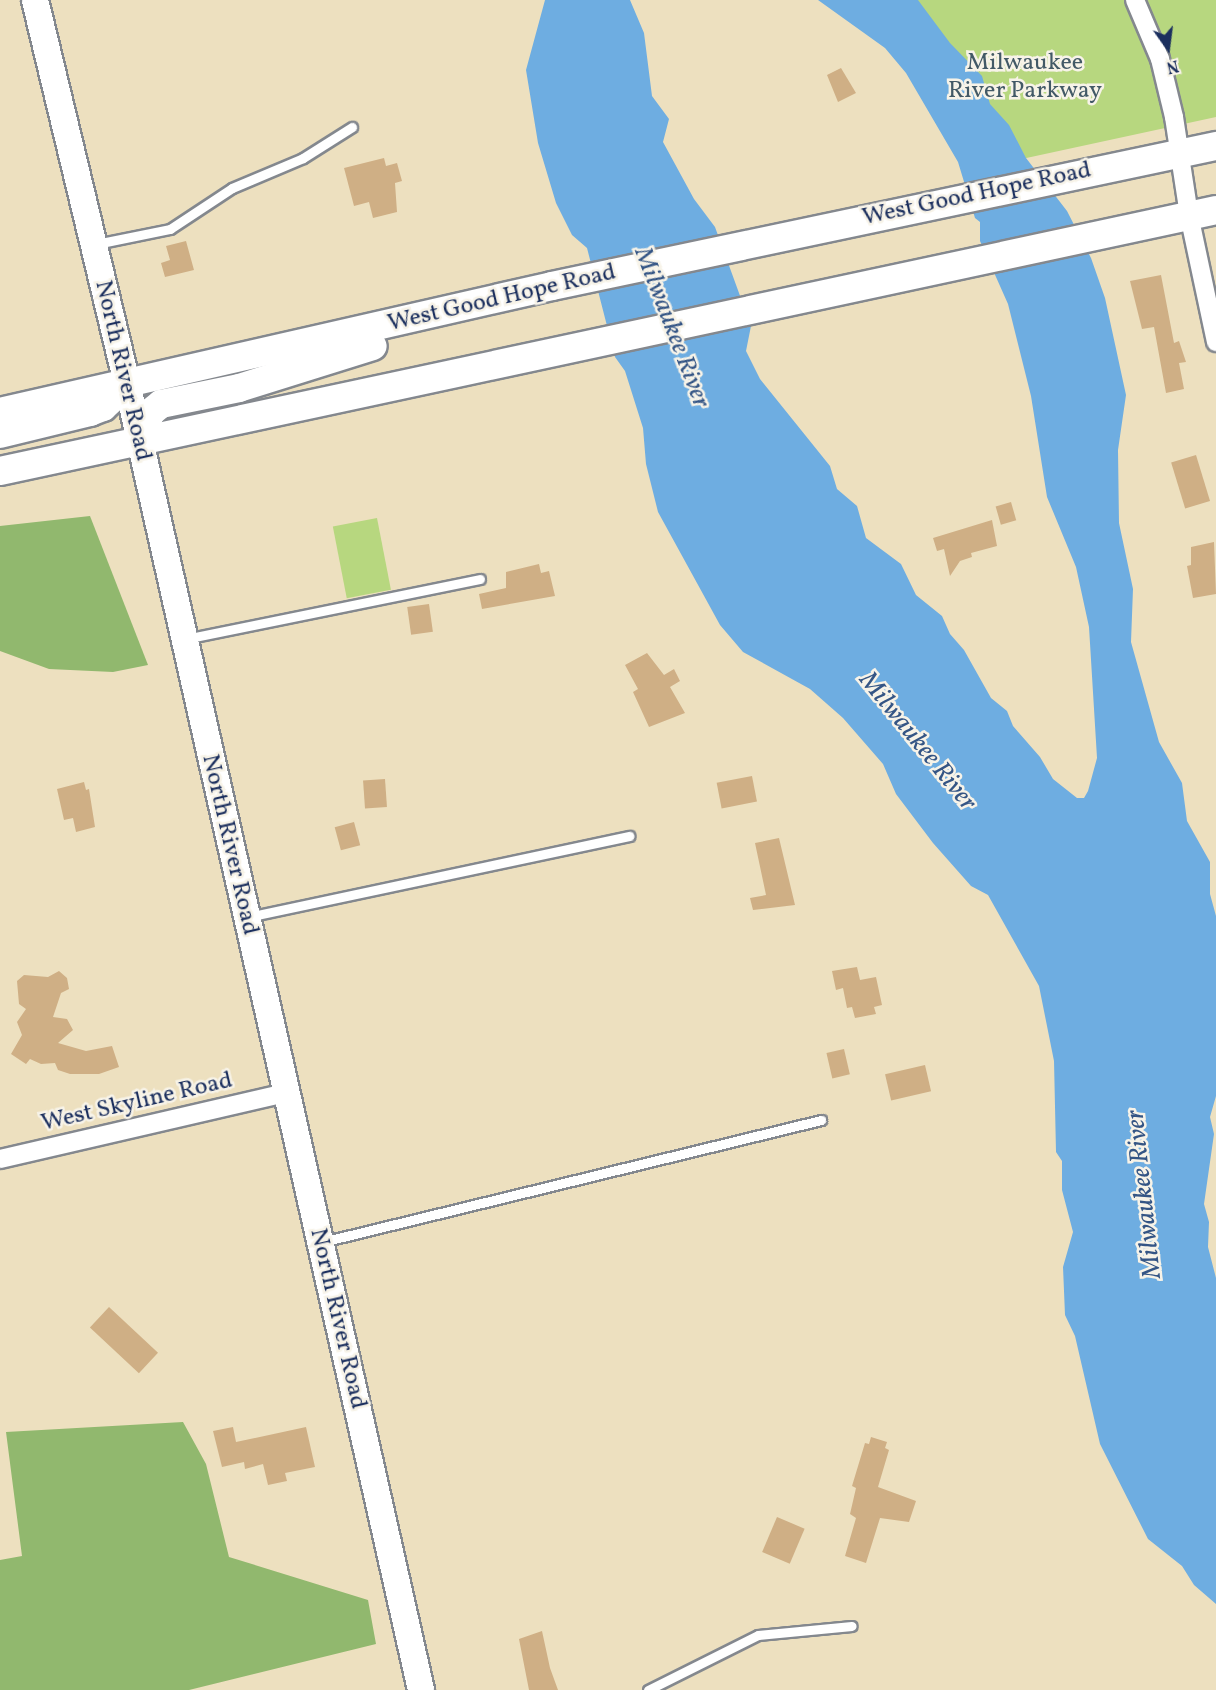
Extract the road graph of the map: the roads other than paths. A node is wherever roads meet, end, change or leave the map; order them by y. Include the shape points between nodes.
1 (36, 0) edge
2 (1135, 0) edge
3 (352, 127) dead end
4 (1216, 146) edge
5 (1181, 153) junction
6 (1203, 213) edge
7 (94, 244) junction
8 (437, 314) junction
9 (1216, 342) edge
10 (127, 383) junction
11 (0, 412) edge
12 (0, 434) edge
13 (138, 440) junction
14 (0, 471) edge
15 (480, 579) dead end
16 (183, 640) junction
17 (630, 836) dead end
18 (246, 917) junction
19 (286, 1094) junction
20 (821, 1120) dead end
21 (0, 1159) edge
22 (320, 1242) junction
23 (852, 1626) dead end
24 (421, 1690) edge
25 (648, 1690) edge

1 - 7 street, North River Road
2 - 5 street via 1160,59
3 - 7 lane via 303,158 232,188 170,230
4 - 5 main road, West Good Hope Road
5 - 6 street
5 - 8 main road, West Good Hope Road via 552,286
6 - 9 street
6 - 13 main road
7 - 10 street, North River Road
8 - 10 main road, West Good Hope Road
8 - 13 main road via 373,346 239,388 161,404 151,412
10 - 11 main road, West Good Hope Road
10 - 12 main road via 104,407
10 - 13 street, North River Road
13 - 14 main road
13 - 16 street, North River Road
15 - 16 lane
16 - 18 street, North River Road
17 - 18 lane
18 - 19 street, North River Road
19 - 21 street, West Skyline Road
19 - 22 street, North River Road
20 - 22 lane
22 - 24 street, North River Road
23 - 25 lane via 759,1635

